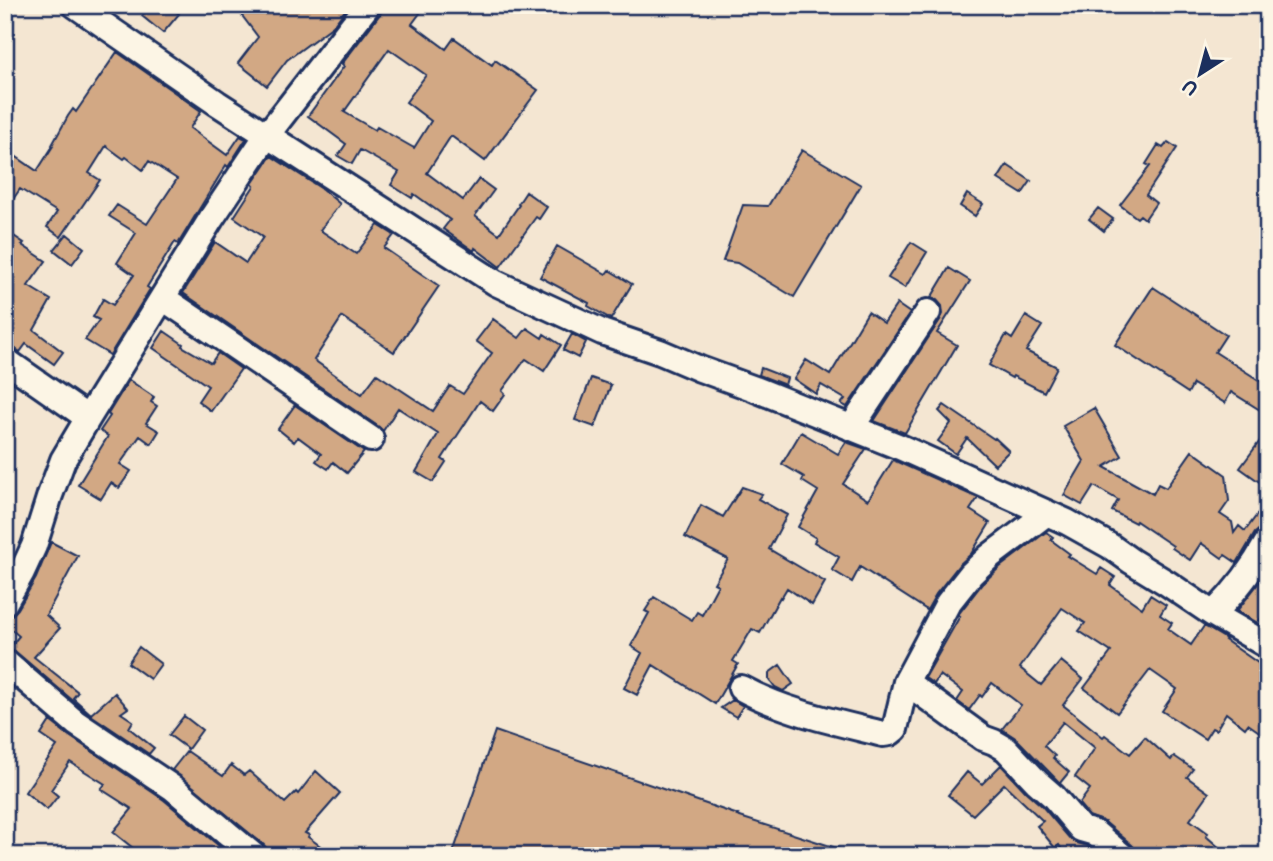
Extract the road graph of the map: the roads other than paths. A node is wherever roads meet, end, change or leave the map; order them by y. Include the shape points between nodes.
1 (75, 5) edge
2 (368, 5) edge
3 (268, 135) junction
4 (163, 298) junction
5 (928, 312) dead end
6 (5, 360) edge
7 (88, 418) junction
8 (850, 428) junction
9 (371, 439) dead end
10 (1047, 513) junction
11 (1268, 541) edge
12 (5, 602) edge
13 (1213, 614) junction
14 (1268, 646) edge
15 (5, 662) edge
16 (906, 682) junction
17 (741, 688) dead end
18 (254, 856) edge
19 (1122, 856) edge

1 - 3 street
2 - 3 street
3 - 4 street
3 - 8 street via 496,283 602,332
4 - 7 street
4 - 9 street
5 - 8 street
6 - 7 street
7 - 12 street via 63,460 34,545
8 - 10 street
10 - 13 street via 1110,546
10 - 16 street via 971,574 948,603
11 - 13 street via 1249,574
13 - 14 street
15 - 18 street via 76,723 173,788
16 - 17 street via 895,729 883,734 790,710
16 - 19 street via 983,738 1006,749 1081,829 1095,833

